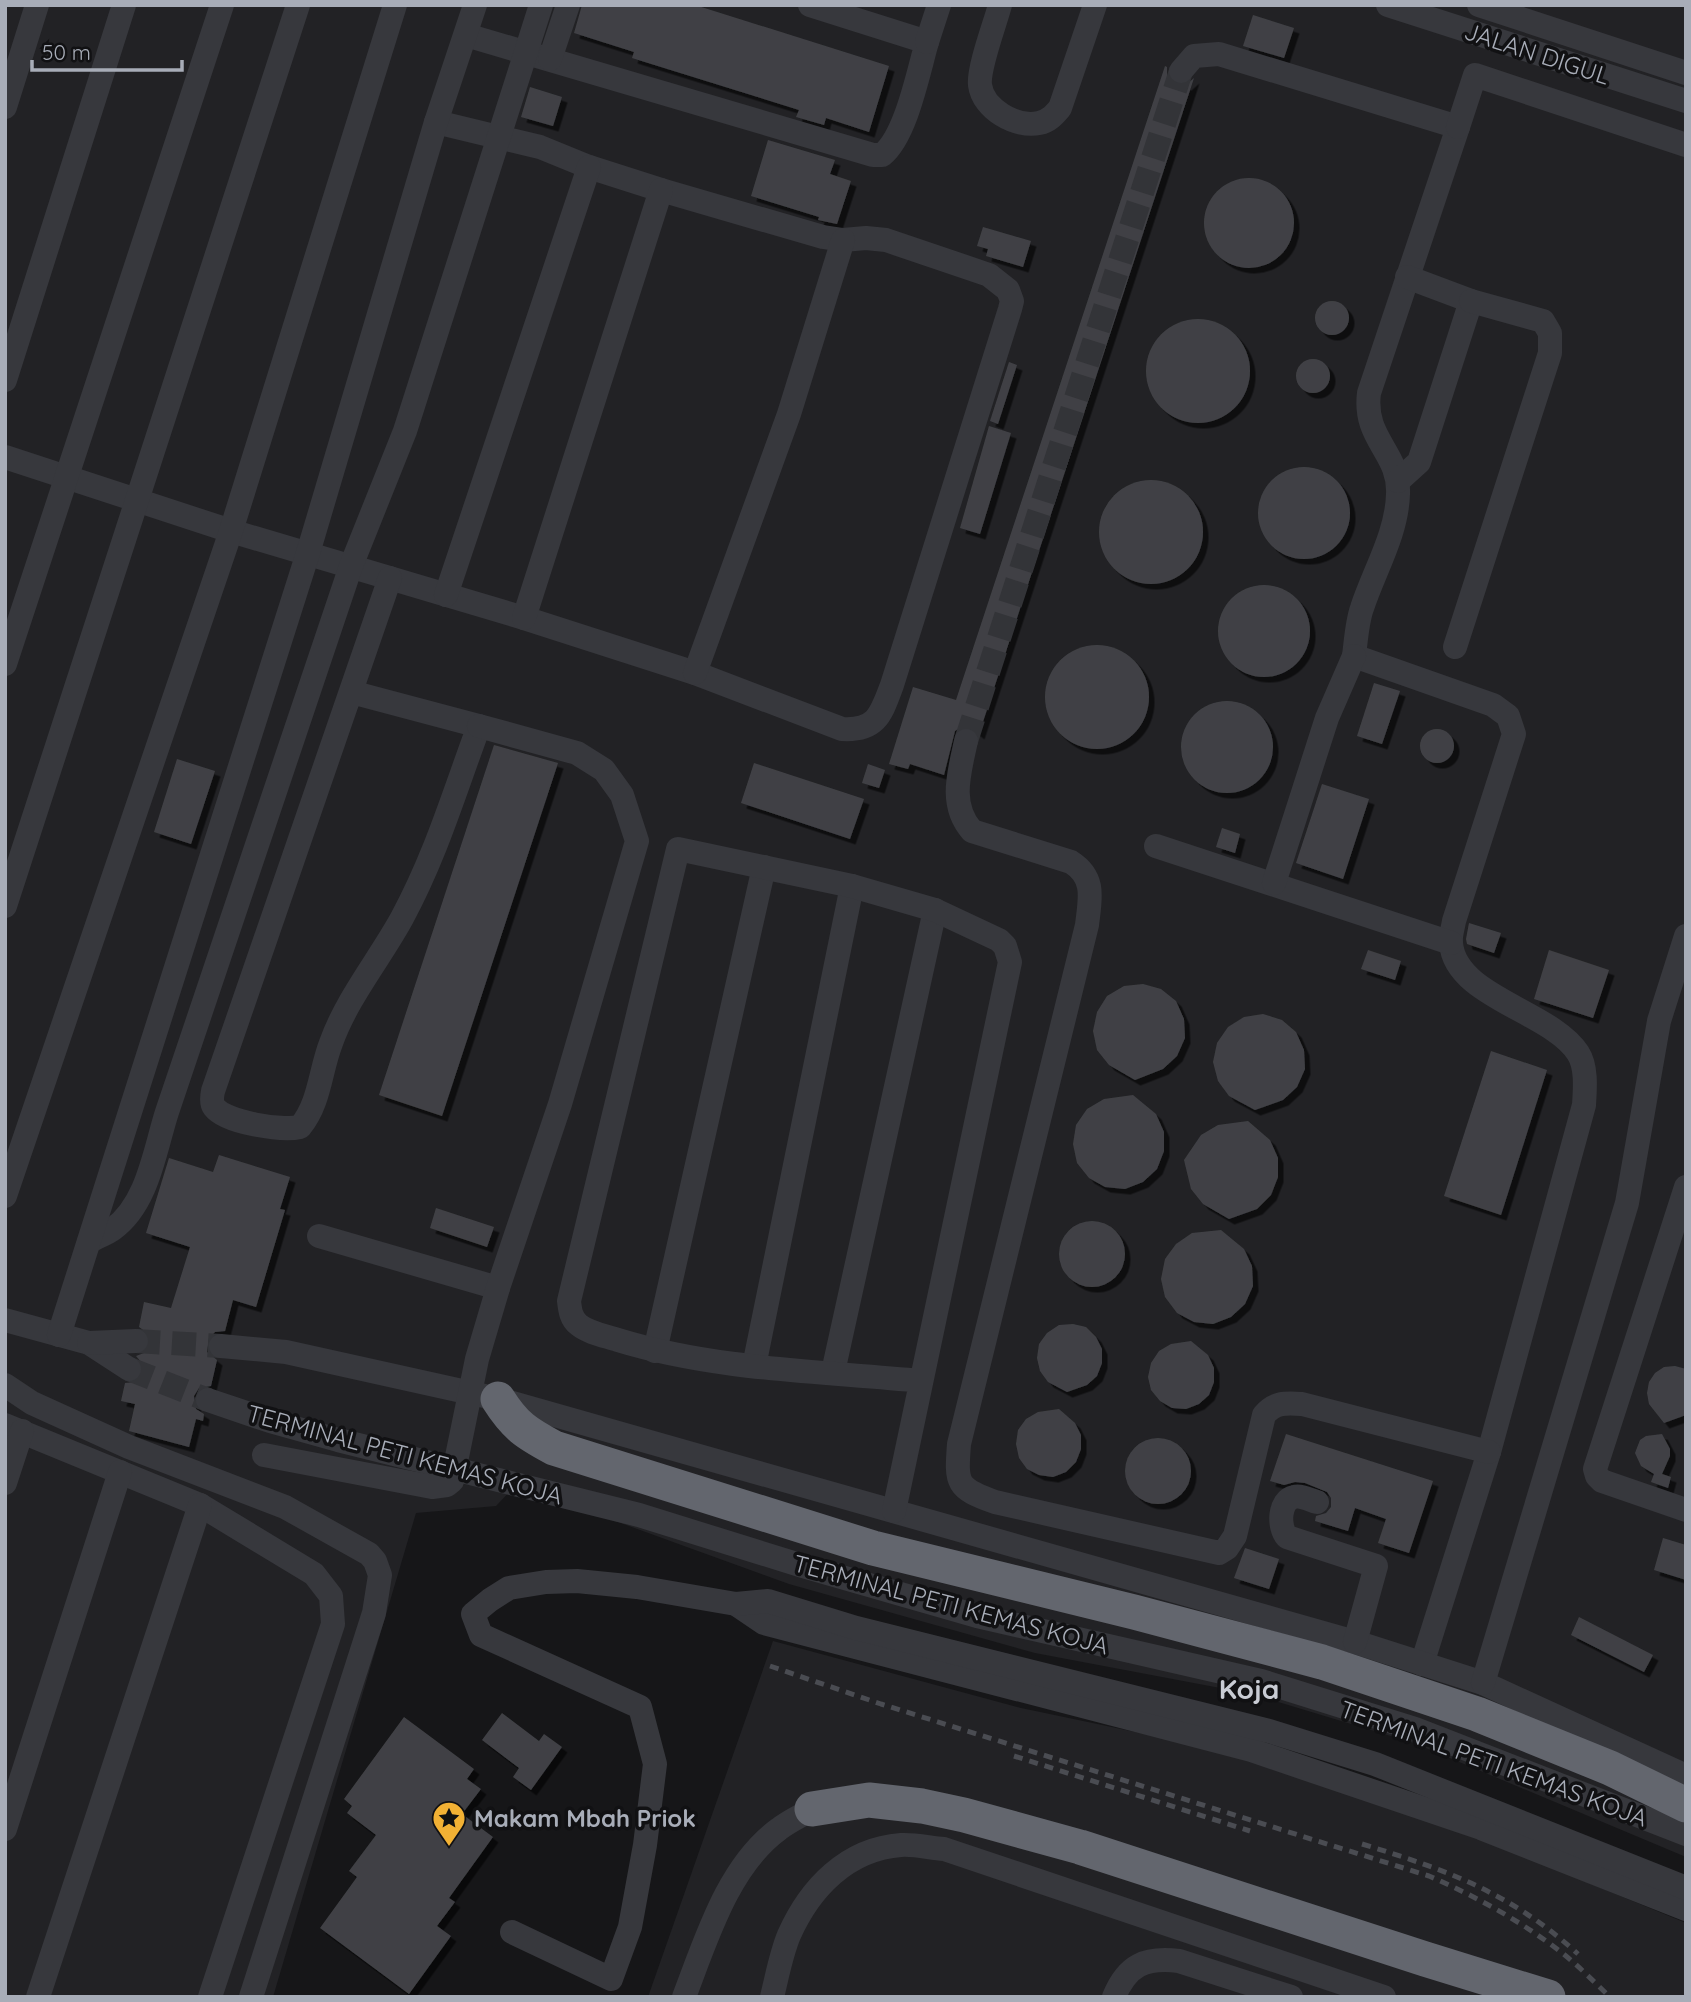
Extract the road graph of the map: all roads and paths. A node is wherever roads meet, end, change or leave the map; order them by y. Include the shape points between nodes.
1 (37, 5) edge
2 (124, 5) edge
3 (222, 5) edge
4 (298, 5) edge
5 (395, 5) edge
6 (475, 5) edge
7 (541, 5) edge
8 (568, 5) edge
9 (810, 5) edge
10 (939, 5) edge
11 (1000, 5) edge
12 (1095, 5) edge
13 (1388, 5) edge
14 (1479, 5) edge
15 (466, 35) junction
16 (1486, 37) junction
17 (927, 42) junction
18 (525, 52) junction
19 (550, 59) junction
20 (1181, 71) tunnel mouth
21 (1686, 73) edge
22 (1475, 75) junction
23 (1686, 101) edge
24 (5, 107) edge
25 (436, 122) junction
26 (1458, 127) junction
27 (499, 136) junction
28 (1686, 145) edge
29 (589, 167) junction
30 (661, 190) junction
31 (844, 240) junction
32 (1407, 277) junction
33 (1471, 300) junction
34 (5, 380) edge
35 (5, 457) edge
36 (66, 477) junction
37 (1398, 481) junction
38 (138, 500) junction
39 (231, 531) junction
40 (308, 553) junction
41 (351, 566) junction
42 (390, 578) junction
43 (446, 595) junction
44 (524, 618) junction
45 (1455, 647) dead end
46 (1354, 656) junction
47 (5, 664) edge
48 (695, 673) junction
49 (351, 692) junction
50 (479, 726) junction
51 (966, 741) tunnel mouth
52 (637, 841) junction
53 (1156, 846) dead end
54 (678, 849) junction
55 (764, 867) junction
56 (1274, 883) junction
57 (852, 886) junction
58 (5, 906) edge
59 (935, 910) junction
60 (1686, 936) edge
61 (1451, 943) junction
62 (133, 1102) junction
63 (167, 1112) junction
64 (1686, 1187) edge
65 (5, 1196) edge
66 (318, 1236) dead end
67 (89, 1242) junction
68 (498, 1288) junction
69 (5, 1320) edge
70 (59, 1335) junction
71 (136, 1341) tunnel mouth
72 (89, 1343) junction
73 (221, 1346) tunnel mouth
74 (655, 1351) junction
75 (754, 1366) junction
76 (130, 1369) tunnel mouth
77 (834, 1372) junction
78 (921, 1381) junction
79 (5, 1385) edge
80 (484, 1396) junction
81 (208, 1400) tunnel mouth
82 (14, 1428) edge
83 (1489, 1452) junction
84 (264, 1455) dead end
85 (454, 1469) junction
86 (120, 1472) junction
87 (5, 1483) edge
88 (1317, 1502) dead end
89 (200, 1505) junction
90 (1686, 1510) edge
91 (894, 1511) junction
92 (1354, 1642) junction
93 (1422, 1664) junction
94 (1483, 1683) junction
95 (1686, 1776) edge
96 (1686, 1805) edge
97 (812, 1810) joint
98 (1486, 1818) junction
99 (5, 1829) edge
100 (1686, 1834) edge
101 (1686, 1888) edge
102 (1686, 1909) edge
103 (512, 1932) dead end
104 (609, 1988) edge
105 (37, 1997) edge
106 (210, 1997) edge
107 (251, 1997) edge
108 (684, 1997) edge
109 (772, 1997) edge
110 (1114, 1997) edge
111 (1290, 1997) edge
112 (1384, 1997) edge
113 (1548, 1997) edge

1 - 24 street
2 - 34 street
3 - 36 street
4 - 38 street
5 - 39 street
6 - 15 street
7 - 18 street
8 - 19 street
9 - 17 street
10 - 17 street
11 - 12 street via 980,85 999,114 1038,124 1051,119 1060,108
13 - 16 street, JALAN DIGUL
14 - 21 street
15 - 18 street
15 - 25 street
16 - 22 street
16 - 23 street, JALAN DIGUL
17 - 19 street via 900,131 883,155
18 - 19 street
18 - 27 street
20 - 26 street via 1194,56 1219,54
22 - 26 street
22 - 28 street
25 - 27 street
25 - 40 street
26 - 32 street
27 - 29 street
27 - 41 street via 405,431
29 - 30 street
29 - 43 street
30 - 31 street
30 - 44 street
31 - 48 street via 789,414
31 - 48 street via 875,238 912,247 989,275 1005,285 1011,296 892,685 878,718 857,730 842,729
32 - 33 street
32 - 37 street via 1367,408
33 - 37 street via 1419,462
33 - 45 street via 1543,321 1550,333 1550,353
35 - 36 street
36 - 38 street
36 - 47 street
37 - 46 street via 1396,510 1361,610
38 - 39 street
38 - 58 street
39 - 40 street
39 - 65 street
40 - 41 street
40 - 62 street
41 - 42 street
41 - 63 street
42 - 43 street
42 - 49 street
43 - 44 street
44 - 48 street
46 - 56 street via 1326,719
46 - 61 street via 1493,705 1503,710 1513,725
49 - 50 street
49 - 50 street via 213,1091 217,1110 268,1128 287,1130 300,1127 307,1119 331,1043 431,859
50 - 52 street via 577,753 604,770 622,795
51 - 83 street via 957,780 963,820 972,831 1071,862 1085,875 1091,897 959,1444 957,1474 962,1486 995,1502 1219,1553 1235,1535 1264,1415 1270,1408 1302,1404
52 - 54 street
52 - 68 street via 559,1104
53 - 56 street
54 - 55 street
54 - 74 street via 569,1301 570,1312 580,1326
55 - 57 street
55 - 74 street
56 - 61 street
57 - 59 street
57 - 75 street
59 - 77 street
59 - 78 street via 999,940 1010,962
60 - 94 street via 1659,1021 1627,1203
61 - 83 street via 1458,965 1473,981 1565,1037 1580,1055 1586,1083 1584,1105
62 - 63 street
62 - 67 street
63 - 67 street via 146,1181 131,1211 114,1228
64 - 90 street via 1595,1469 1602,1481
66 - 68 street
67 - 70 street
68 - 80 street
69 - 70 street
70 - 72 street
71 - 72 street
72 - 76 street
73 - 80 street via 286,1352
74 - 75 street
75 - 77 street
77 - 78 street
78 - 91 street
79 - 107 street via 32,1404 129,1447 285,1507 369,1554 379,1567 374,1613
80 - 85 street
80 - 91 street
80 - 96 highway via 529,1434 554,1448 873,1548 1322,1662 1477,1714
81 - 85 street, TERMINAL PETI KEMAS KOJA
82 - 86 street
82 - 87 street
83 - 93 street
84 - 85 street via 432,1487 447,1485
85 - 100 street, TERMINAL PETI KEMAS KOJA via 639,1515 977,1616 1261,1681 1415,1729
86 - 89 street
86 - 99 street
88 - 92 street via 1298,1497 1286,1501 1280,1522 1287,1537 1379,1557
89 - 105 street
89 - 106 street via 314,1574 331,1596 333,1624
91 - 92 street
92 - 93 street
93 - 94 street
94 - 95 street
97 - 108 street via 779,1829 756,1850 721,1901
97 - 113 highway via 869,1800 964,1815 1080,1847
98 - 101 street
98 - 102 street
98 - 104 street via 1072,1693 764,1623 736,1604 577,1581 509,1588 473,1614 481,1635 640,1707 655,1764 630,1927
103 - 104 street
109 - 112 street via 788,1936 812,1893 836,1869 863,1855 901,1845 944,1849
110 - 111 street via 1130,1970 1161,1959

